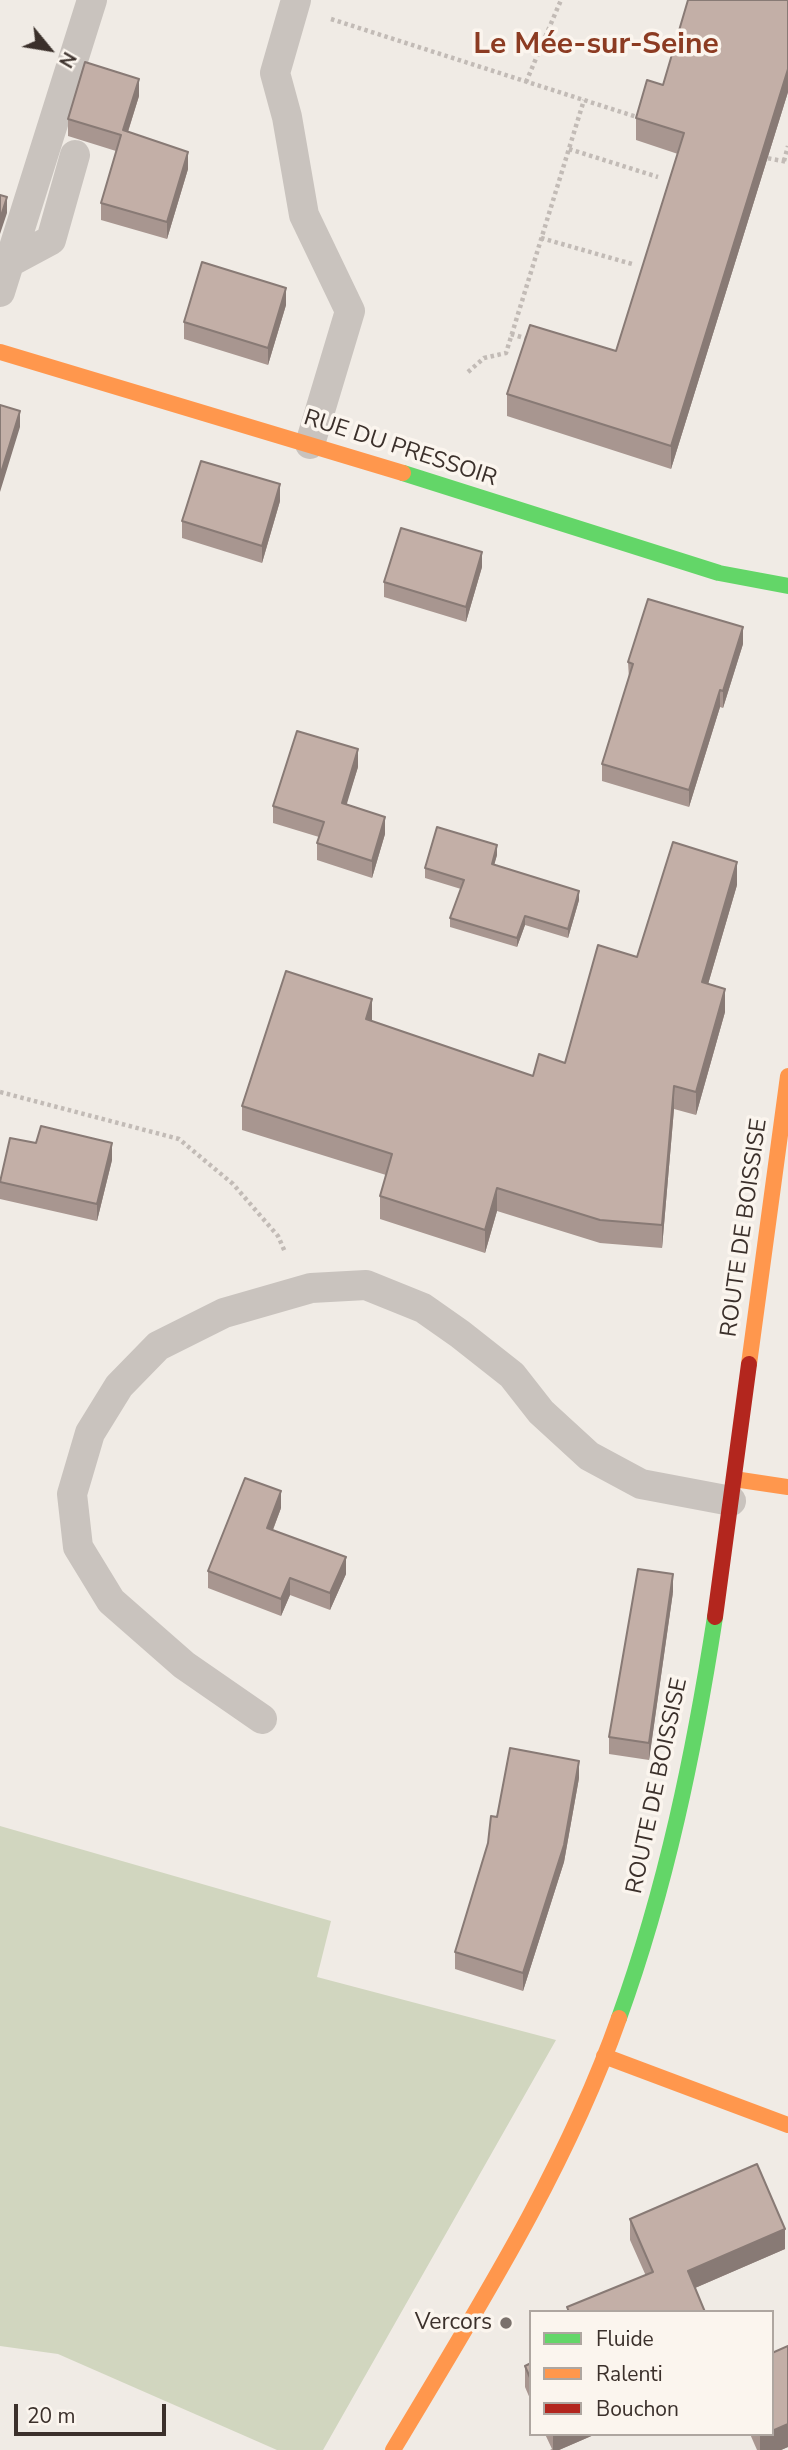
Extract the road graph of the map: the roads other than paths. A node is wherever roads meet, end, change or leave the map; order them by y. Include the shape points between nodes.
1 (92, 0) edge
2 (295, 4) edge
3 (75, 155) dead end
4 (10, 262) junction
5 (0, 292) edge
6 (0, 352) edge
7 (310, 444) junction
8 (788, 586) edge
9 (788, 1076) edge
10 (788, 1488) edge
11 (732, 1490) junction
12 (262, 1719) dead end
13 (604, 2056) junction
14 (788, 2125) edge
15 (393, 2450) edge

1 - 4 lane
2 - 7 lane via 275,73 304,215 350,311
3 - 4 lane via 51,240
4 - 5 lane
6 - 7 street, RUE DU PRESSOIR
7 - 8 street, RUE DU PRESSOIR via 719,573
9 - 11 street, ROUTE DE BOISSISE
10 - 11 street
11 - 12 lane via 641,1484 589,1456 541,1412 512,1376 423,1308 366,1285 303,1291 224,1312 158,1346 119,1385 90,1433 72,1494 78,1547 111,1601 184,1665
11 - 13 street, ROUTE DE BOISSISE via 694,1748 669,1862 638,1966
13 - 14 street
13 - 15 street, ROUTE DE BOISSISE via 569,2139

